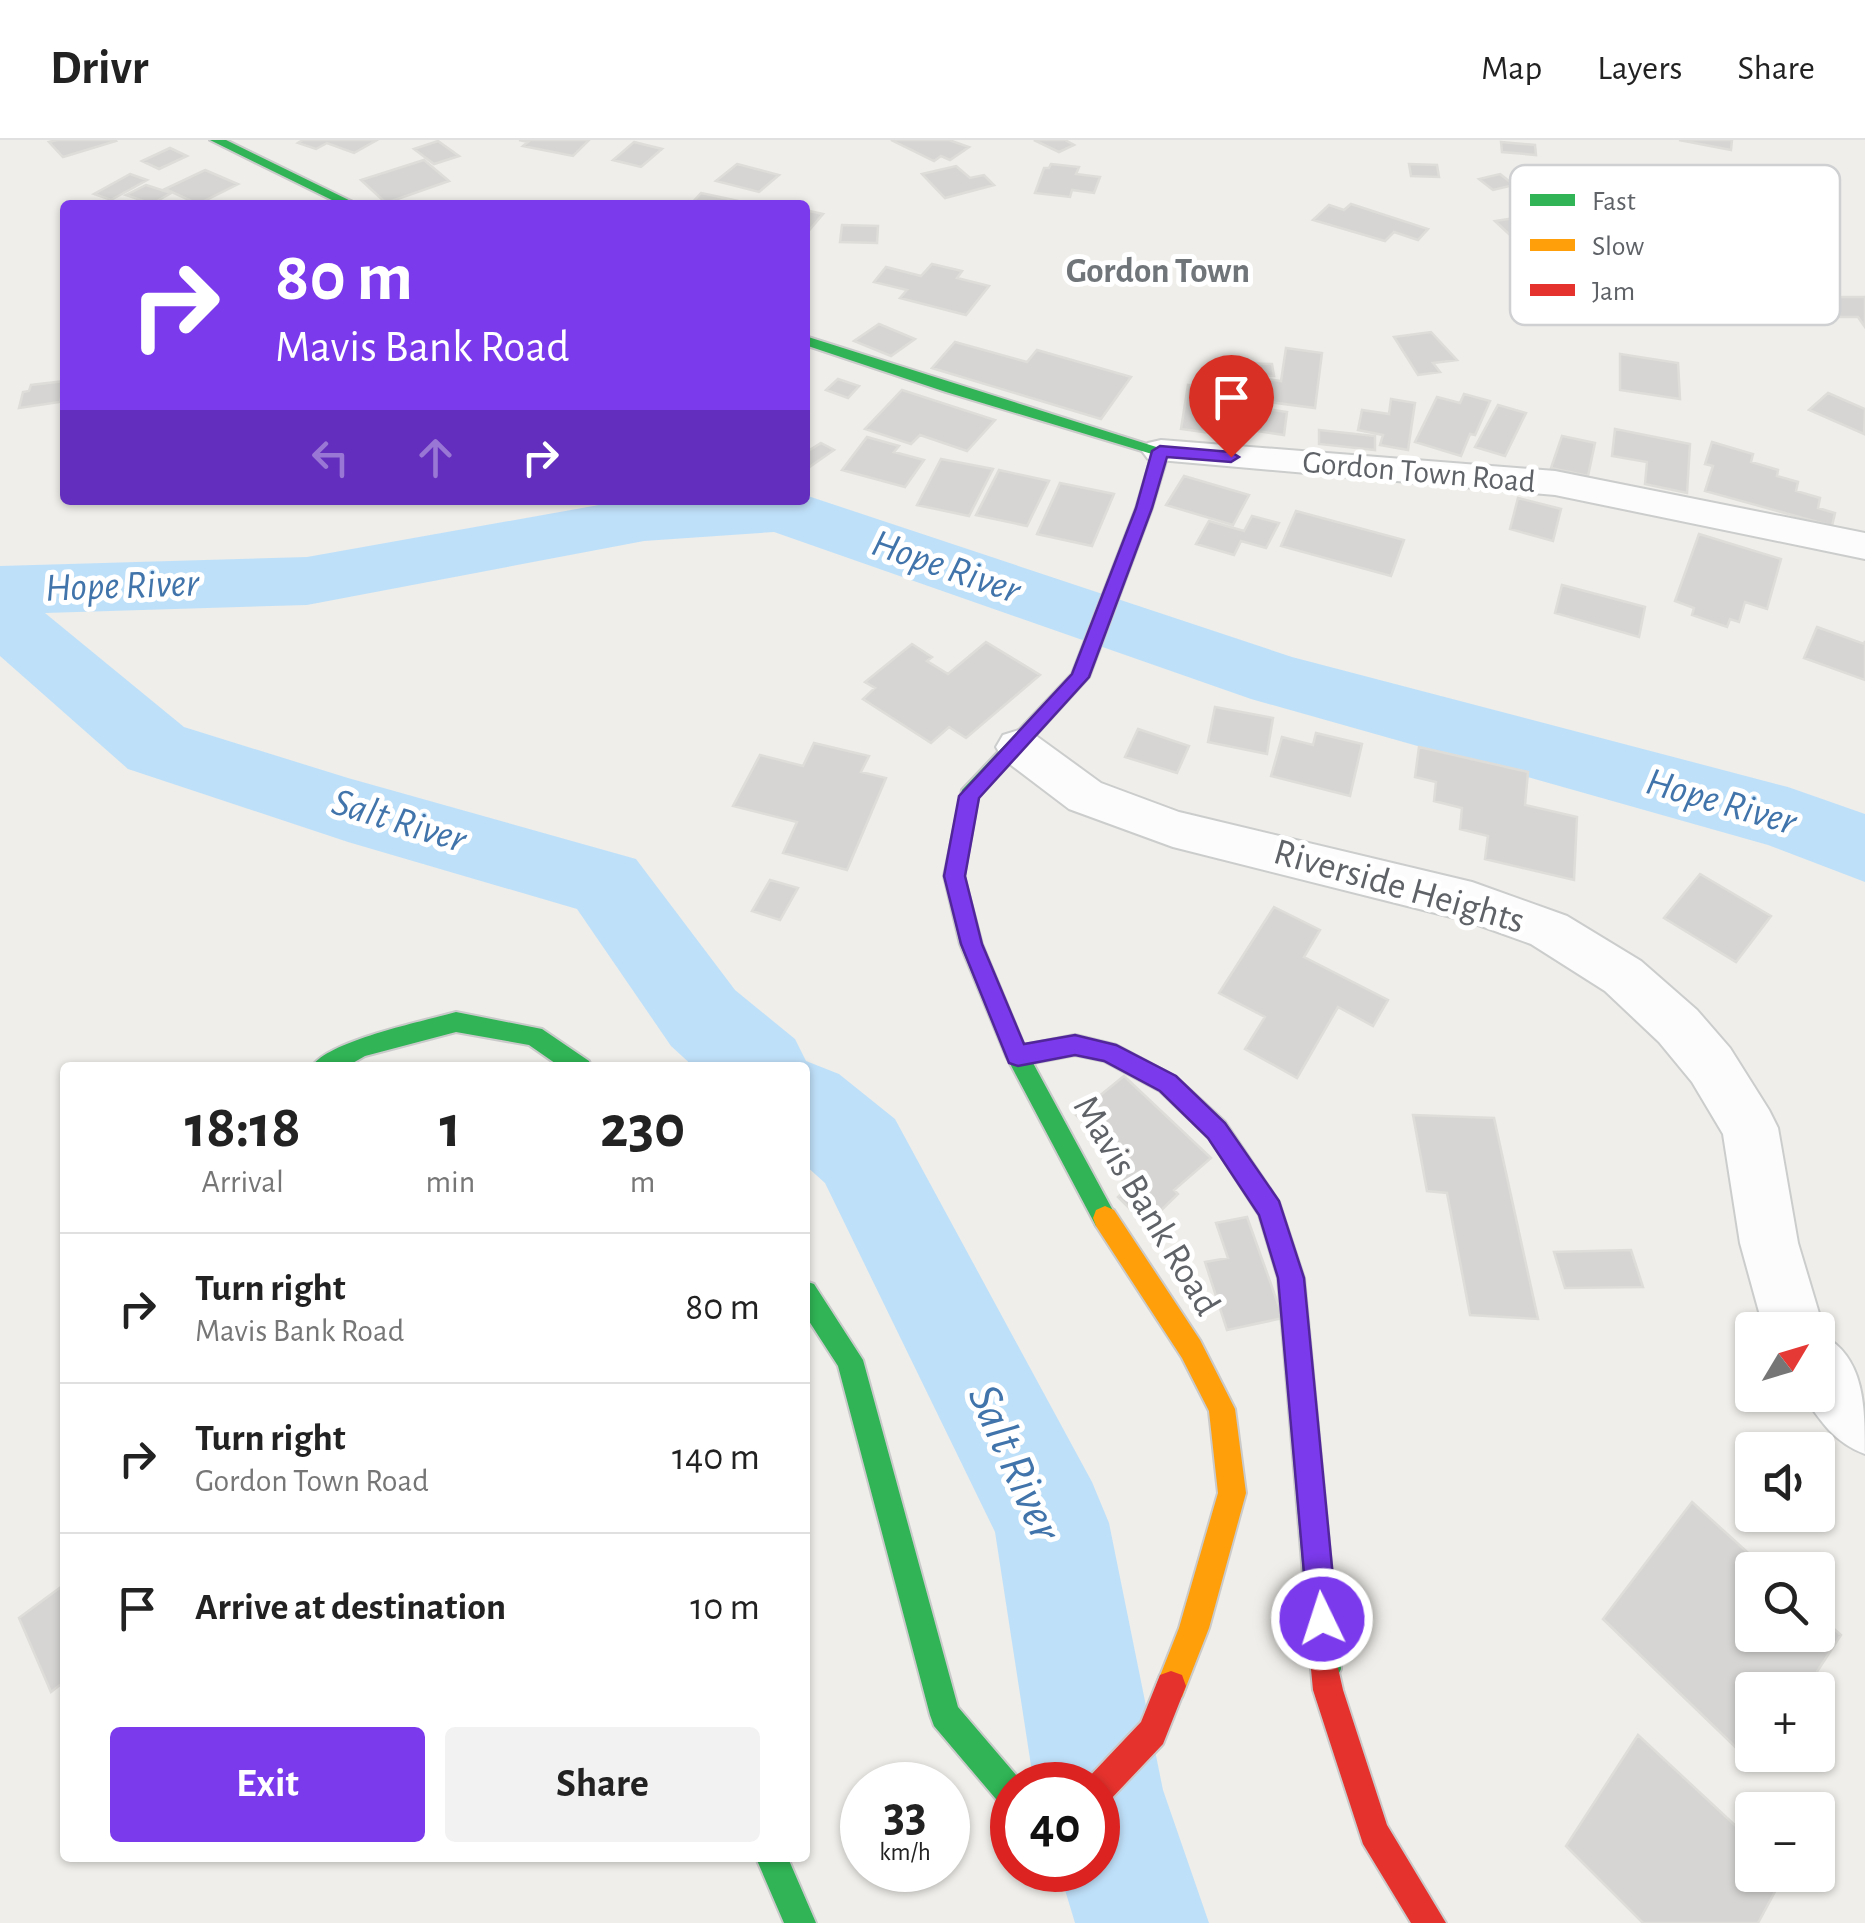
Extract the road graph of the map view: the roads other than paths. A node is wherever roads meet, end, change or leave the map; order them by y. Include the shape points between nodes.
1 (216, 140) edge
2 (342, 200) edge
3 (810, 342) edge
4 (1160, 451) junction
5 (1865, 546) edge
6 (1019, 747) junction
7 (1018, 1056) junction
8 (333, 1062) edge
9 (572, 1062) edge
10 (810, 1300) edge
11 (1789, 1312) edge
12 (1835, 1388) edge
13 (1865, 1424) edge
14 (1120, 1767) edge
15 (990, 1768) edge
16 (774, 1862) edge
17 (800, 1923) edge
18 (1430, 1923) edge

1 - 2 street
3 - 4 street, Gordon Town Road
4 - 5 street, Gordon Town Road via 1555,483
4 - 6 street, Mavis Bank Road via 1080,677
6 - 7 street, Mavis Bank Road via 970,796 954,876 972,944
6 - 11 street, Riverside Heights via 1085,796 1173,829 1472,902 1549,930 1623,976 1711,1065 1750,1128 1769,1243
7 - 14 street, Mavis Bank Road via 1110,1228 1192,1349 1222,1410 1232,1493 1194,1628 1152,1733
7 - 18 street via 1075,1045 1108,1052 1168,1084 1216,1130 1270,1210 1291,1278 1328,1690 1374,1833
8 - 9 street via 360,1048 456,1022 534,1036
10 - 15 street via 850,1360 945,1715
12 - 13 street
16 - 17 street

